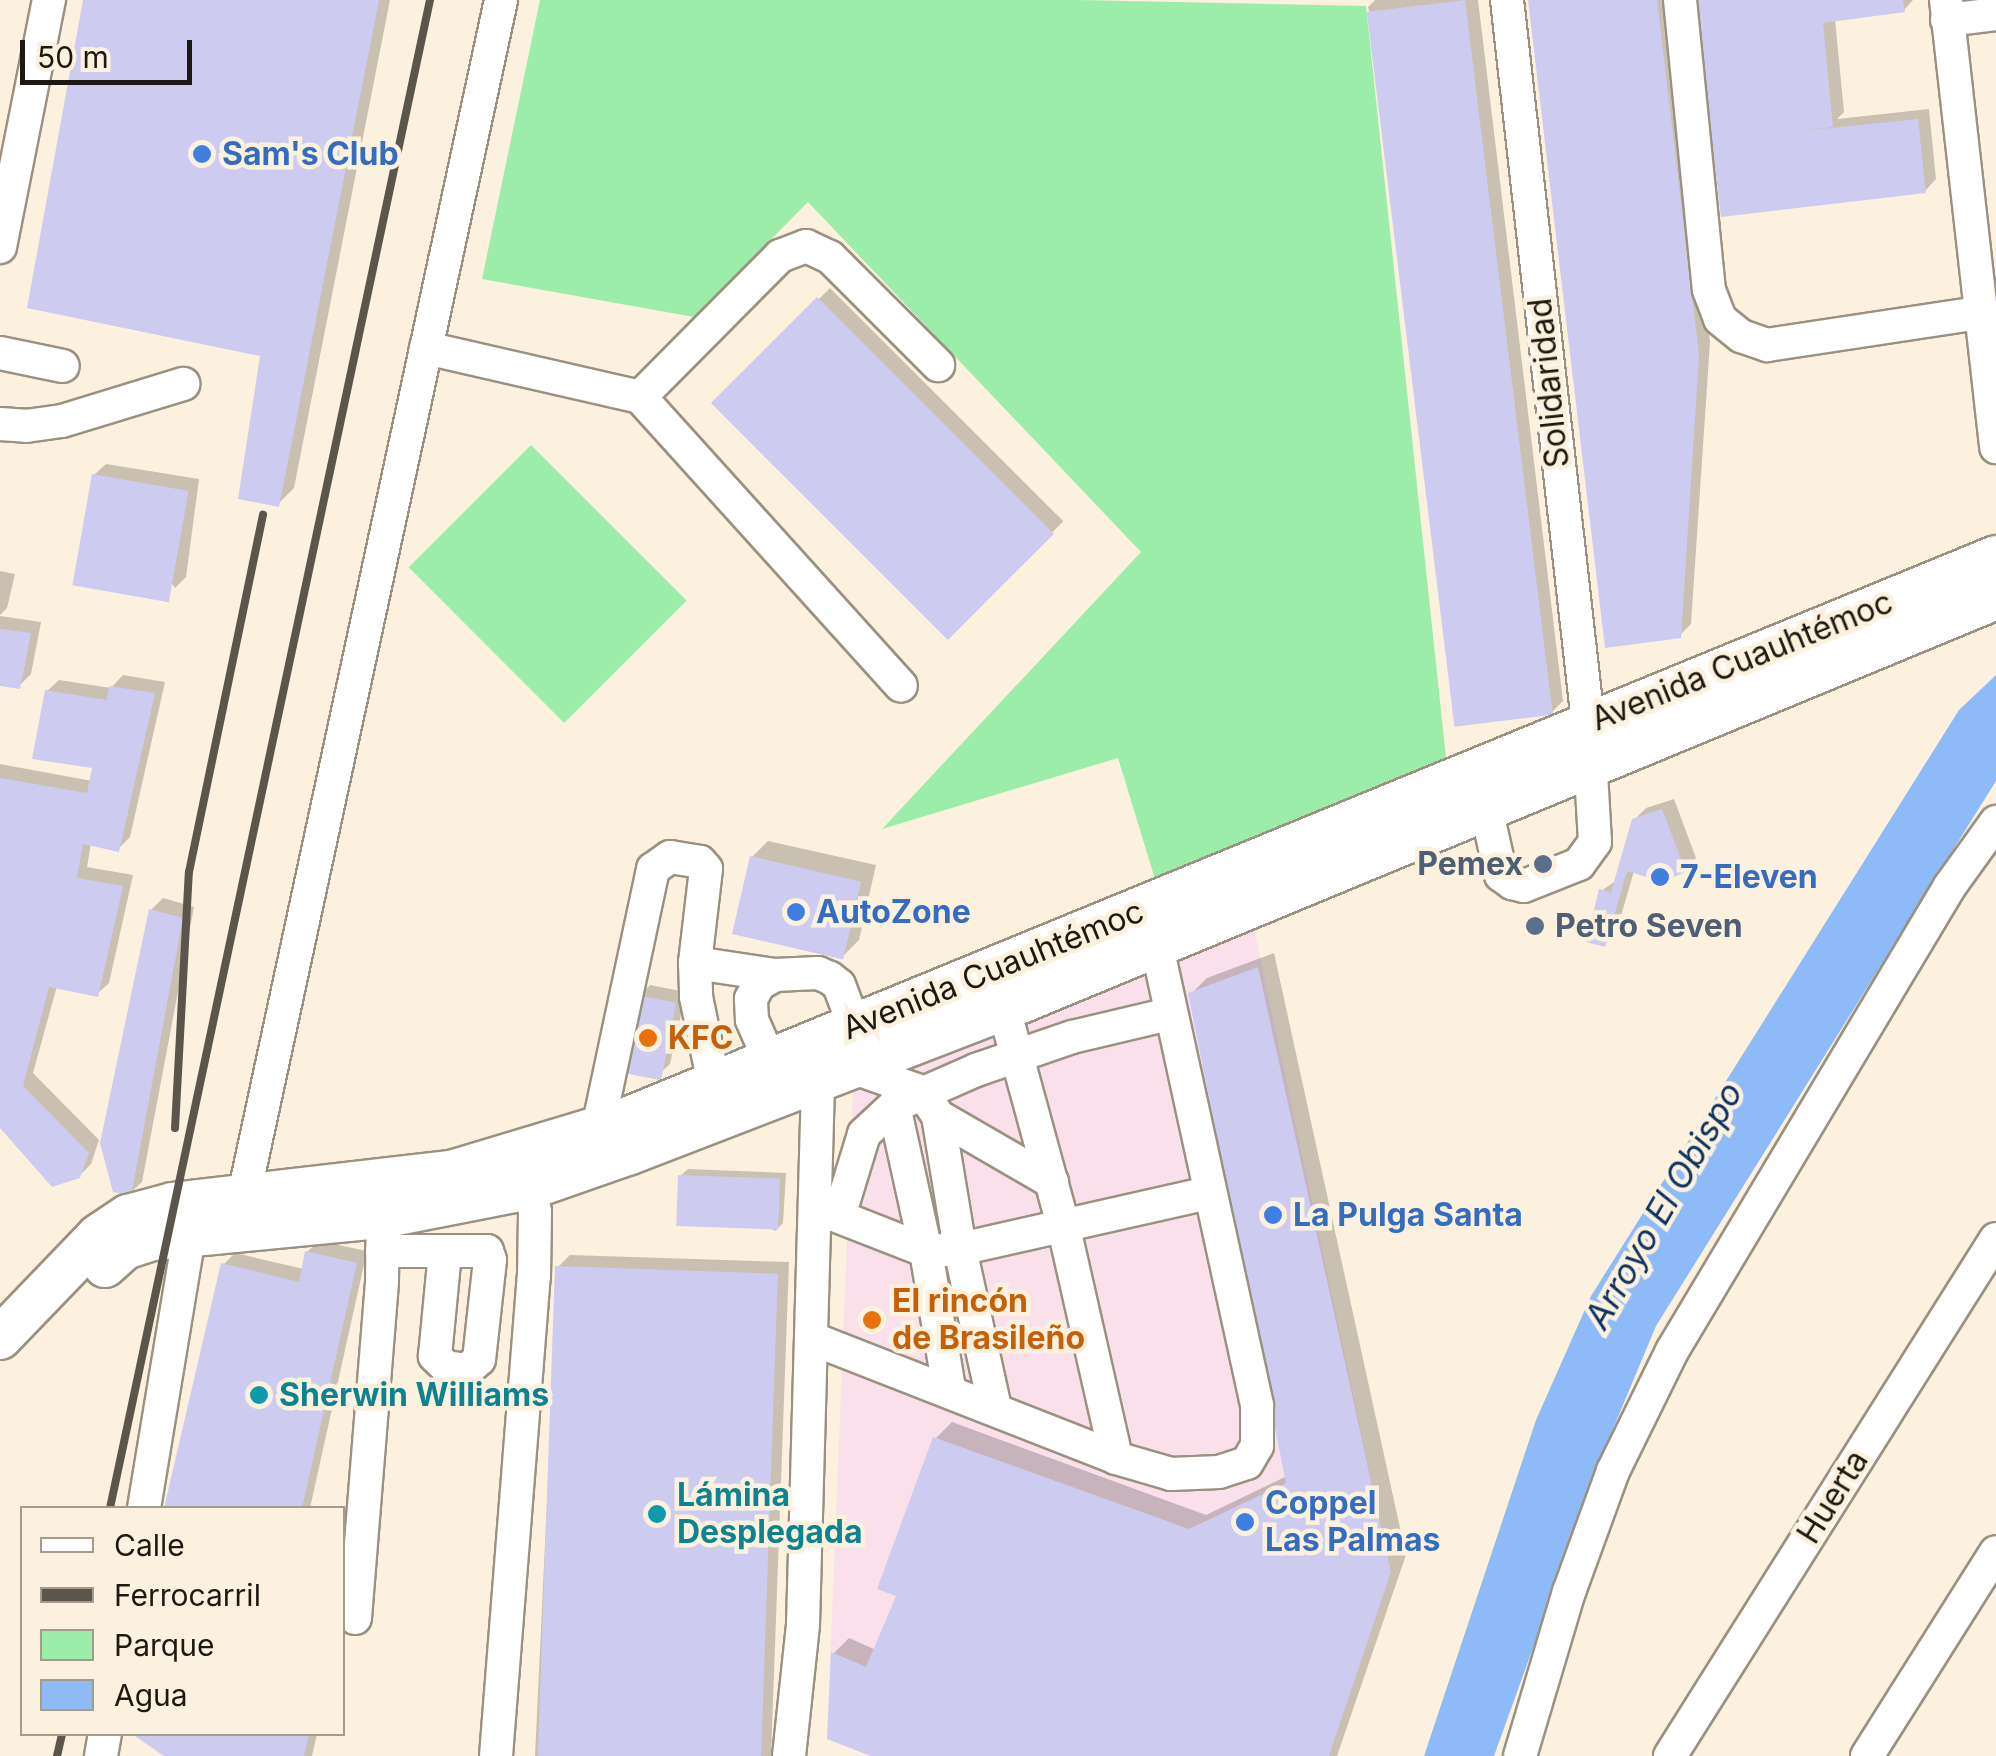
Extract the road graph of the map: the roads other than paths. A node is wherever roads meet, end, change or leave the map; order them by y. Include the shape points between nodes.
1 (50, 0) edge
2 (500, 0) edge
3 (1507, 0) edge
4 (1680, 0) edge
5 (1946, 10) edge
6 (1996, 14) edge
7 (0, 246) edge
8 (1984, 312) junction
9 (426, 348) junction
10 (0, 354) edge
11 (938, 365) dead end
12 (62, 366) dead end
13 (183, 384) dead end
14 (640, 397) junction
15 (0, 424) edge
16 (1996, 446) edge
17 (1996, 557) edge
18 (1996, 598) edge
19 (900, 686) dead end
20 (1588, 722) junction
21 (1591, 766) junction
22 (1486, 808) junction
23 (1996, 822) edge
24 (1157, 947) junction
25 (694, 963) junction
26 (775, 974) junction
27 (1004, 1009) junction
28 (1169, 1014) junction
29 (873, 1018) junction
30 (1016, 1056) junction
31 (770, 1061) junction
32 (836, 1075) junction
33 (714, 1083) junction
34 (918, 1105) junction
35 (598, 1128) junction
36 (527, 1170) junction
37 (1052, 1182) junction
38 (1208, 1193) junction
39 (244, 1196) junction
40 (827, 1212) junction
41 (193, 1217) junction
42 (382, 1217) junction
43 (1063, 1224) junction
44 (1995, 1244) edge
45 (960, 1249) junction
46 (926, 1250) junction
47 (445, 1252) dead end
48 (0, 1338) edge
49 (813, 1339) junction
50 (0, 1374) edge
51 (949, 1389) junction
52 (994, 1408) junction
53 (1116, 1458) junction
54 (144, 1506) edge
55 (1996, 1552) edge
56 (355, 1618) dead end
57 (496, 1756) edge
58 (789, 1756) edge
59 (1520, 1756) edge
60 (1670, 1756) edge
61 (1867, 1756) edge

1 - 7 street
2 - 9 street
3 - 20 street, Solidaridad
4 - 8 street via 1709,290 1720,318 1741,336 1767,345
5 - 6 street
5 - 8 street
8 - 16 street
9 - 14 street
9 - 39 street
10 - 12 street
11 - 14 street via 830,257 806,246 780,256
13 - 15 street via 62,420
14 - 19 street
17 - 20 main road, Avenida Cuauhtémoc
18 - 21 main road, Avenida Cuauhtémoc
20 - 21 street, Solidaridad
20 - 29 main road, Avenida Cuauhtémoc
21 - 22 main road, Avenida Cuauhtémoc
21 - 22 street, Solidaridad via 1595,842 1579,864 1550,878 1524,886 1501,875
22 - 24 main road, Avenida Cuauhtémoc
23 - 59 street via 1950,886 1672,1351 1613,1471
24 - 27 main road, Avenida Cuauhtémoc
24 - 28 street
25 - 26 street
25 - 33 street
25 - 35 street via 706,869 670,856 653,870
26 - 29 street via 830,978
26 - 31 street via 759,984 752,999 752,1020
27 - 30 street
27 - 32 main road, Avenida Cuauhtémoc
28 - 30 street
28 - 38 street
29 - 31 main road, Avenida Cuauhtémoc
29 - 32 main road via 870,1034 830,1056
30 - 34 street
30 - 37 street
31 - 33 main road, Avenida Cuauhtémoc
32 - 33 main road
32 - 34 street
32 - 36 main road, Avenida Cuauhtémoc
32 - 40 street
33 - 35 main road, Avenida Cuauhtémoc
34 - 37 street
34 - 40 street via 864,1134
34 - 45 street
34 - 46 street
35 - 36 main road, Avenida Cuauhtémoc
36 - 42 main road, Avenida Cuauhtémoc via 454,1188
36 - 57 street via 535,1212 534,1277
37 - 43 street
38 - 43 street
38 - 53 street via 1257,1406 1257,1446 1247,1463 1220,1472 1171,1474
39 - 41 main road, Avenida Cuauhtémoc
39 - 42 main road, Avenida Cuauhtémoc
40 - 46 street
40 - 49 street
41 - 42 main road, Avenida Cuauhtémoc
41 - 48 main road, Avenida Cuauhtémoc via 158,1206 128,1216 98,1236
41 - 50 main road, Avenida Cuauhtémoc via 125,1248
41 - 54 street
42 - 47 street
42 - 56 street
43 - 45 street
43 - 53 street
44 - 60 street, Huerta
45 - 46 street
45 - 52 street
46 - 51 street
49 - 51 street
49 - 58 street via 802,1624
51 - 52 street
52 - 53 street
55 - 61 street

